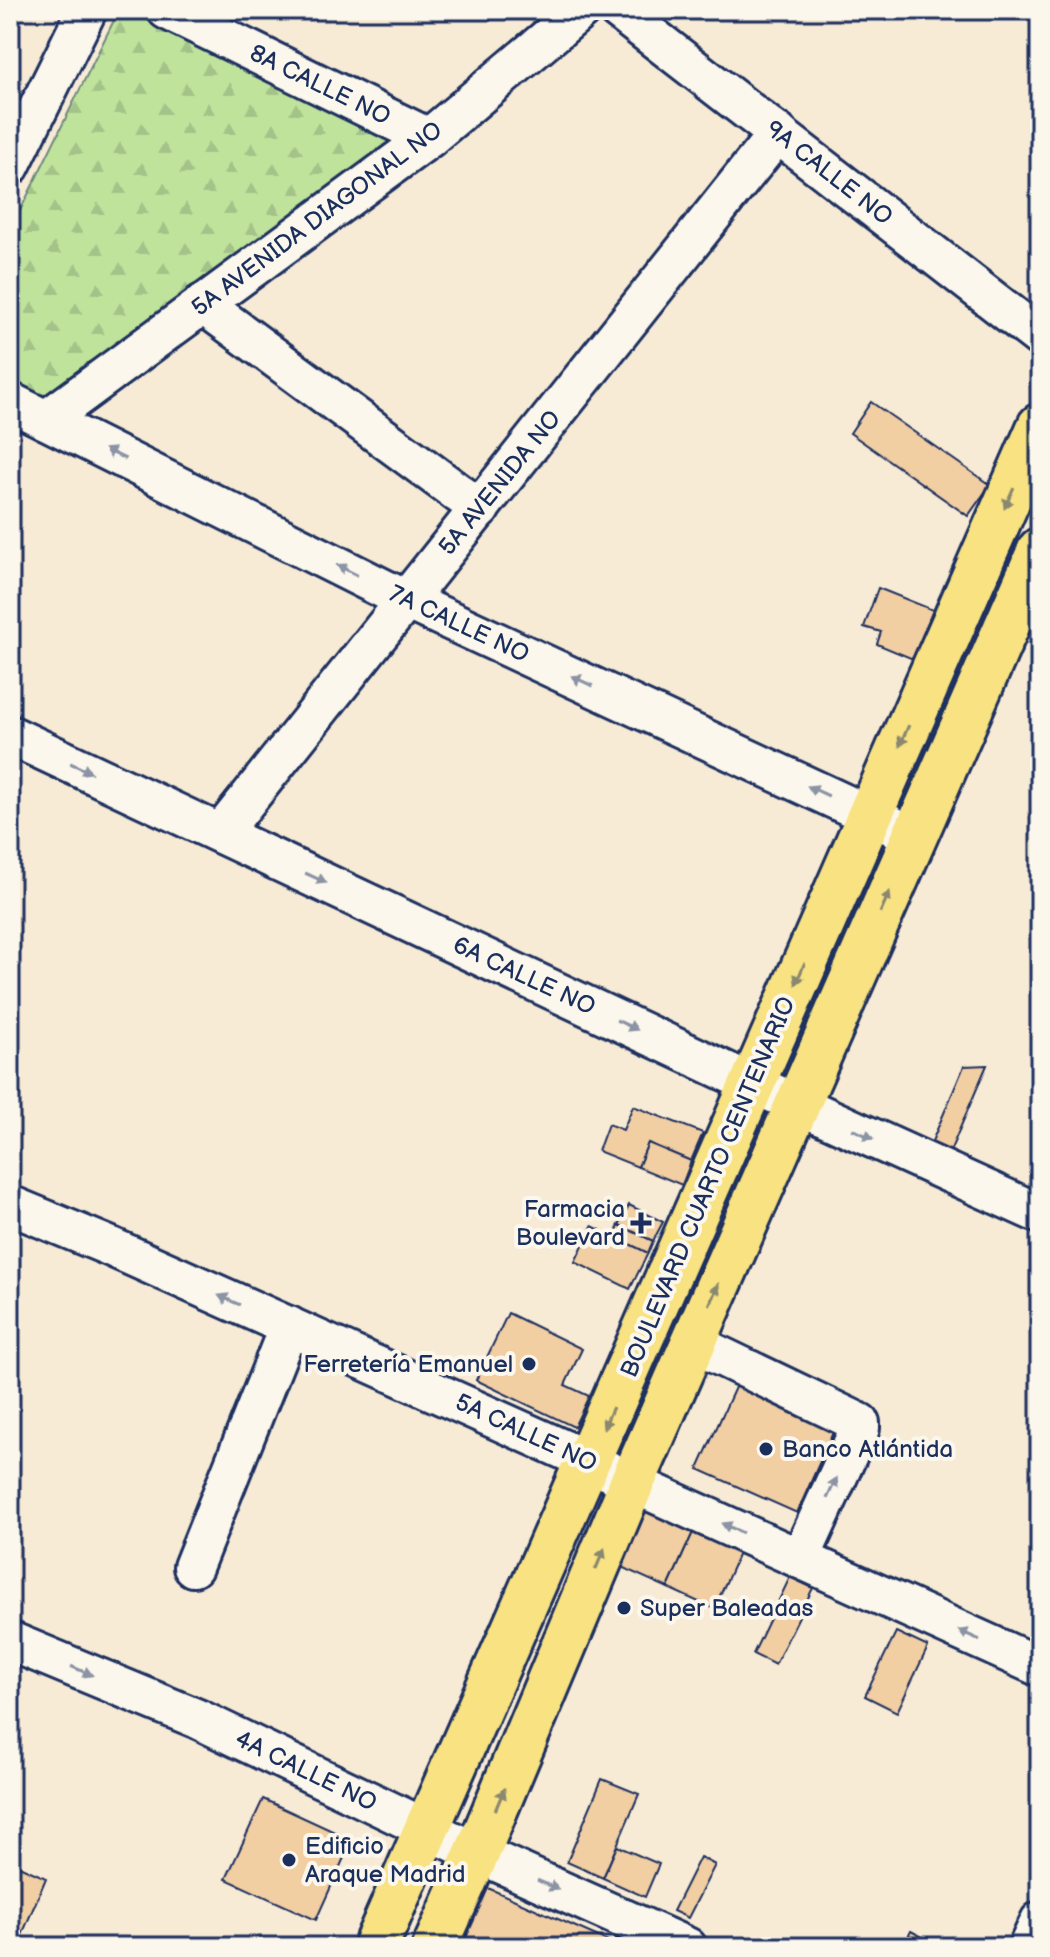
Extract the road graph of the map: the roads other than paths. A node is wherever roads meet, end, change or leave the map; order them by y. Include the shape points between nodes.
1 (87, 10) edge
2 (167, 10) edge
3 (581, 10) edge
4 (618, 10) edge
5 (778, 133) junction
6 (429, 138) junction
7 (10, 166) edge
8 (202, 304) junction
9 (1040, 337) edge
10 (10, 402) edge
11 (46, 420) junction
12 (1040, 426) edge
13 (480, 509) junction
14 (1040, 550) edge
15 (406, 600) junction
16 (10, 735) edge
17 (869, 814) junction
18 (221, 833) junction
19 (914, 836) junction
20 (753, 1084) junction
21 (797, 1103) junction
22 (10, 1205) edge
23 (1040, 1214) edge
24 (289, 1326) junction
25 (693, 1343) junction
26 (589, 1461) junction
27 (632, 1483) junction
28 (800, 1559) junction
29 (193, 1567) dead end
30 (10, 1641) edge
31 (1040, 1667) edge
32 (427, 1829) junction
33 (477, 1853) junction
34 (1040, 1921) edge
35 (375, 1947) edge
36 (435, 1947) edge
37 (687, 1947) edge
38 (1028, 1947) edge

1 - 7 street
2 - 6 street, 8A CALLE NO
3 - 6 street, 5A AVENIDA DIAGONAL NO
4 - 5 street, 9A CALLE NO
5 - 9 street, 9A CALLE NO
5 - 13 street, 5A AVENIDA NO
6 - 8 street, 5A AVENIDA DIAGONAL NO
8 - 11 street, 5A AVENIDA DIAGONAL NO
8 - 13 street
10 - 11 street, 7A CALLE NO
15 -> 11 street, 7A CALLE NO
12 -> 17 main road, BOULEVARD CUARTO CENTENARIO
13 - 15 street, 5A AVENIDA NO
14 - 19 main road, BOULEVARD CUARTO CENTENARIO
17 -> 15 street, 7A CALLE NO
15 - 18 street, 5A AVENIDA NO
16 -> 18 street, 6A CALLE NO
17 - 19 street, 7A CALLE NO
17 -> 20 main road, BOULEVARD CUARTO CENTENARIO
18 -> 20 street, 6A CALLE NO
21 -> 19 main road, BOULEVARD CUARTO CENTENARIO
20 - 21 street, 6A CALLE NO
20 -> 26 main road, BOULEVARD CUARTO CENTENARIO
21 -> 23 street, 6A CALLE NO
25 -> 21 main road, BOULEVARD CUARTO CENTENARIO
24 -> 22 street, 5A CALLE NO
24 - 26 street, 5A CALLE NO
24 - 29 street
25 - 27 main road, BOULEVARD CUARTO CENTENARIO
28 -> 25 street via 860,1423
26 - 27 street, 5A CALLE NO
26 - 32 main road, BOULEVARD CUARTO CENTENARIO
28 -> 27 street, 5A CALLE NO
33 -> 27 main road, BOULEVARD CUARTO CENTENARIO
31 -> 28 street, 5A CALLE NO
30 -> 32 street, 4A CALLE NO via 198,1719
32 - 33 street, 4A CALLE NO
32 - 35 main road, BOULEVARD CUARTO CENTENARIO
33 - 36 main road, BOULEVARD CUARTO CENTENARIO
33 -> 37 street, 4A CALLE NO
34 - 38 street

